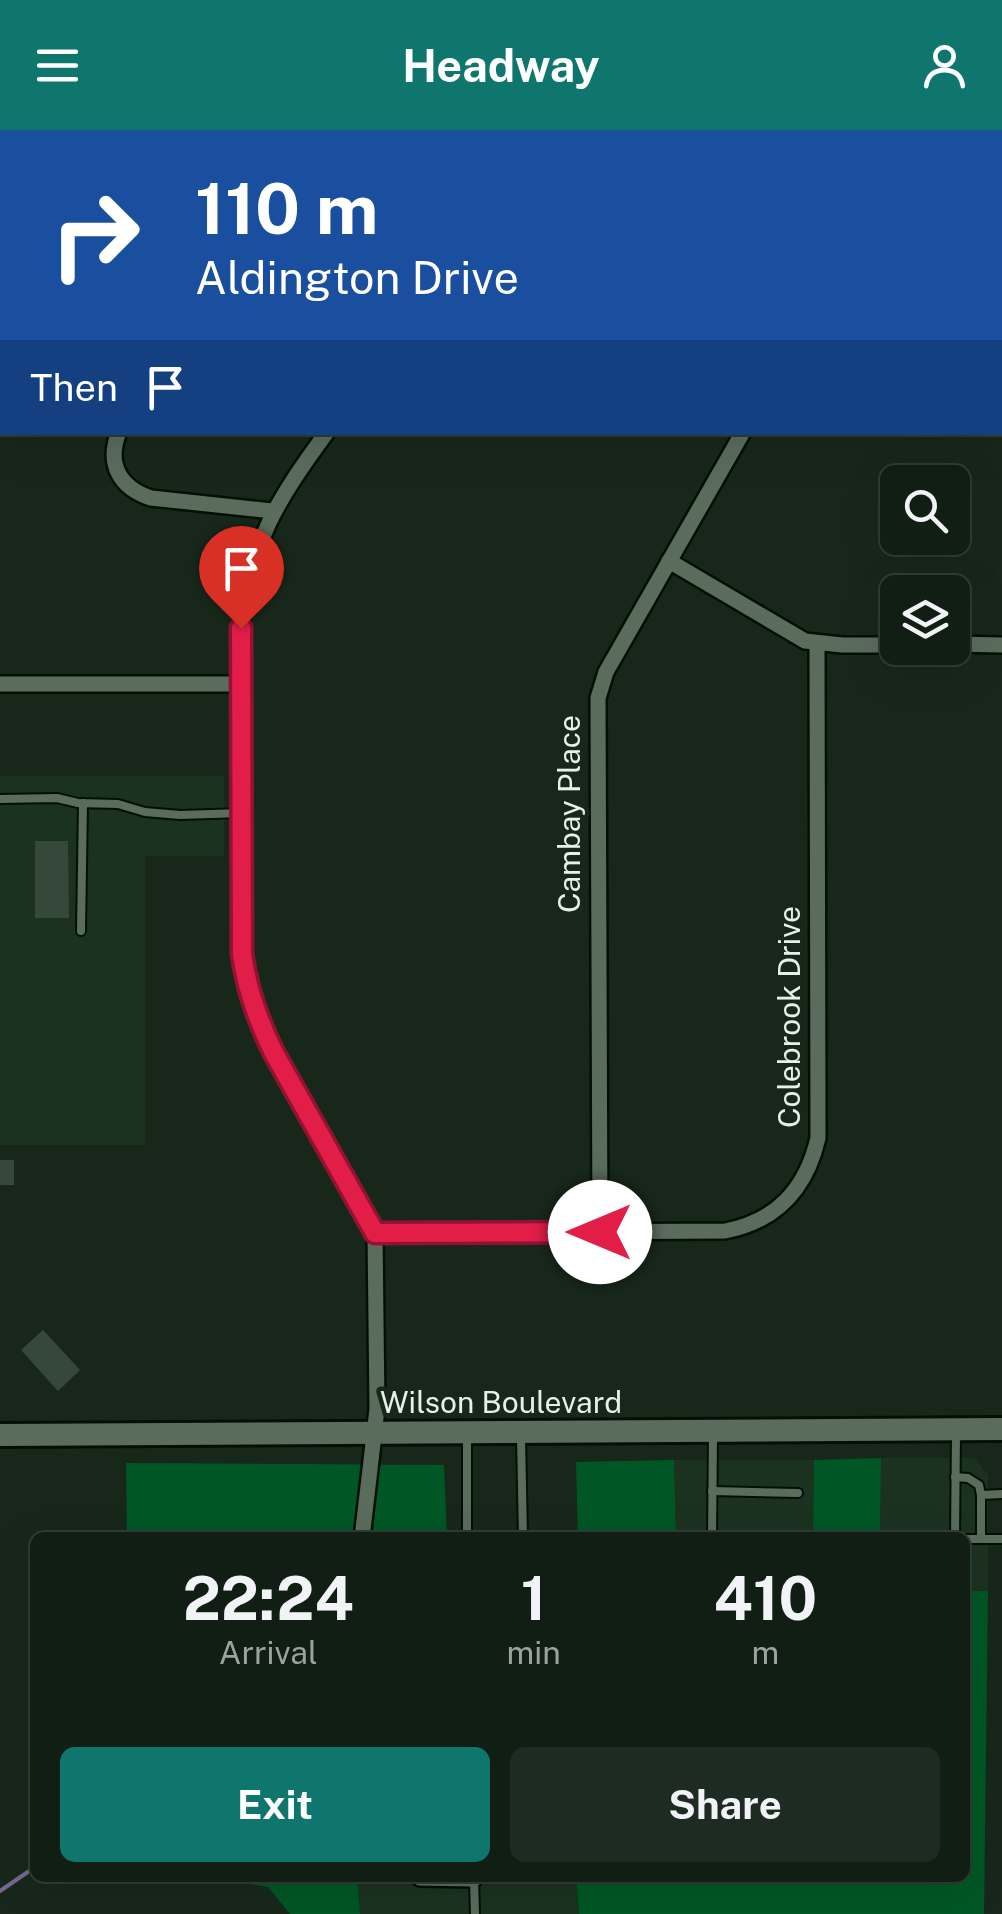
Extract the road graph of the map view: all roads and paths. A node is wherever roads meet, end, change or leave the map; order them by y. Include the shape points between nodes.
1 (119, 435) edge
2 (325, 435) edge
3 (741, 435) edge
4 (272, 511) junction
5 (669, 561) junction
6 (818, 644) junction
7 (970, 644) edge
8 (880, 645) edge
9 (1002, 645) edge
10 (0, 684) edge
11 (240, 684) junction
12 (0, 799) edge
13 (83, 803) junction
14 (242, 813) junction
15 (81, 931) dead end
16 (600, 1232) junction
17 (375, 1233) junction
18 (1002, 1429) edge
19 (956, 1430) junction
20 (713, 1431) junction
21 (521, 1432) junction
22 (467, 1433) junction
23 (372, 1434) junction
24 (0, 1435) edge
25 (956, 1477) junction
26 (712, 1491) junction
27 (798, 1493) dead end
28 (1002, 1494) edge
29 (982, 1495) junction
30 (363, 1532) edge
31 (468, 1532) edge
32 (524, 1532) edge
33 (712, 1532) edge
34 (955, 1532) edge
35 (970, 1539) edge
36 (981, 1539) junction
37 (1002, 1539) edge
38 (474, 1882) edge
39 (475, 1914) edge

1 - 4 street via 115,468 134,492
2 - 4 street
3 - 5 street, Cambay Place
4 - 11 street via 245,590
5 - 6 street
5 - 16 street, Cambay Place via 598,698
6 - 8 street
6 - 16 street, Colebrook Drive via 818,1138 812,1163 790,1198 747,1226
7 - 9 street
10 - 11 street
11 - 14 street
12 - 13 lane
13 - 14 lane via 146,812
13 - 15 lane
14 - 17 street via 242,954 251,999
16 - 17 street, Colebrook Drive
17 - 23 street
18 - 19 main road, Wilson Boulevard
19 - 20 main road, Wilson Boulevard
19 - 25 lane
20 - 21 main road, Wilson Boulevard
20 - 26 lane
21 - 22 main road, Wilson Boulevard
21 - 32 lane
22 - 23 main road, Wilson Boulevard
22 - 31 lane
23 - 24 main road, Wilson Boulevard
23 - 30 street
25 - 29 lane via 979,1485
25 - 34 lane
26 - 27 lane
26 - 33 lane
28 - 29 lane
29 - 36 lane
35 - 36 lane
36 - 37 lane
38 - 39 lane

